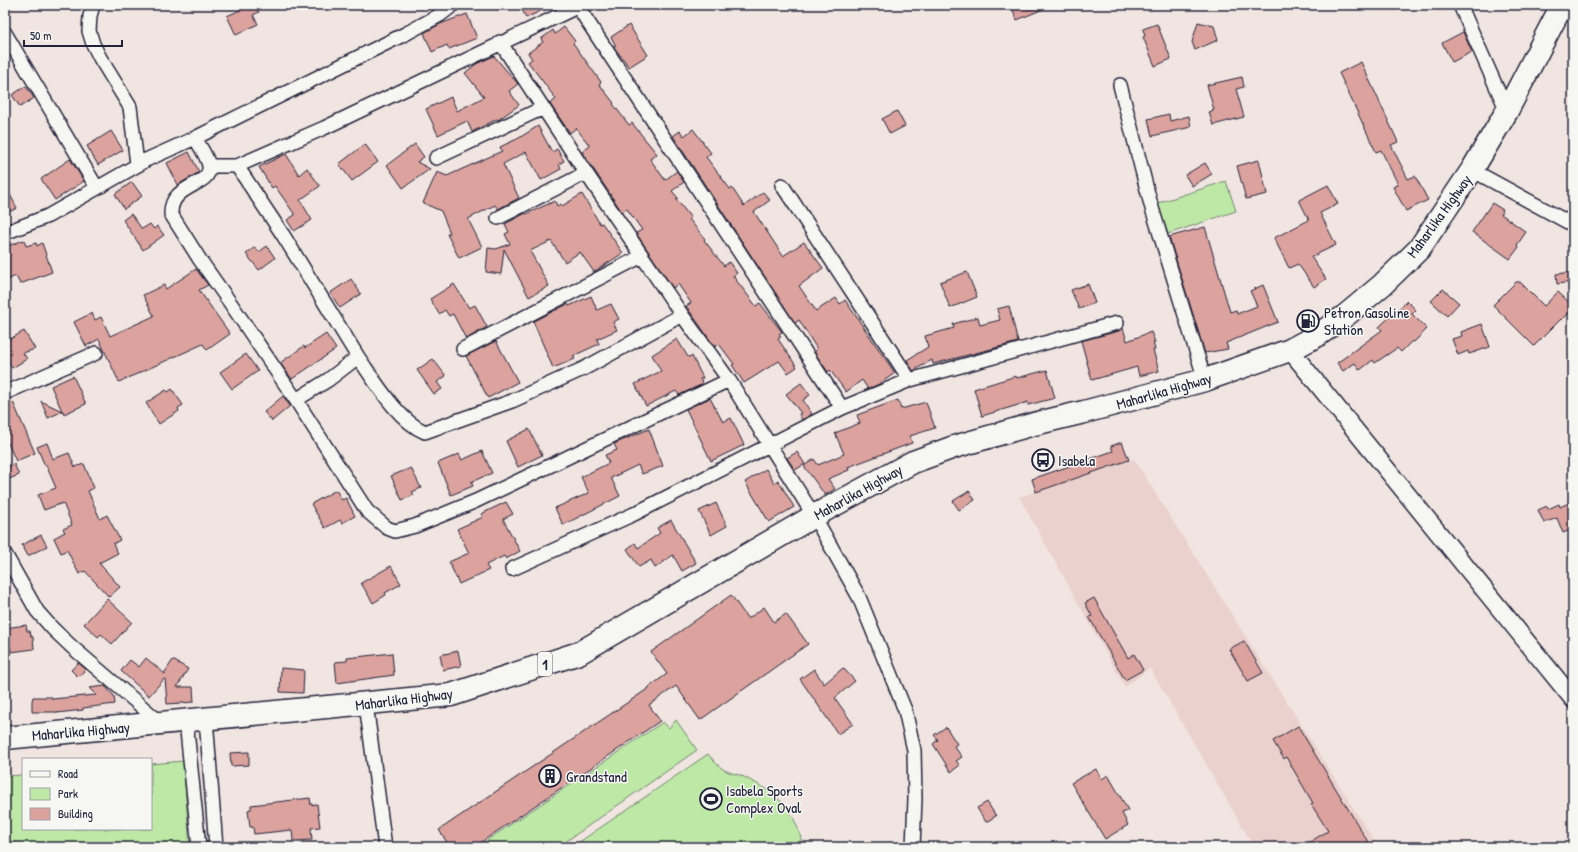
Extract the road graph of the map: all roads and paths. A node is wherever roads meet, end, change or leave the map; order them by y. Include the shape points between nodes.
1 (93, 5) edge
2 (453, 5) edge
3 (1460, 5) edge
4 (1562, 5) edge
5 (579, 6) edge
6 (5, 33) edge
7 (500, 42) junction
8 (1120, 85) dead end
9 (543, 108) junction
10 (1508, 111) junction
11 (195, 138) junction
12 (436, 158) dead end
13 (137, 164) junction
14 (209, 166) junction
15 (237, 166) junction
16 (1472, 170) junction
17 (586, 173) junction
18 (782, 185) dead end
19 (97, 188) junction
20 (498, 218) dead end
21 (1573, 225) edge
22 (5, 233) edge
23 (642, 256) junction
24 (682, 315) junction
25 (1117, 323) dead end
26 (463, 349) dead end
27 (1290, 350) junction
28 (96, 353) dead end
29 (358, 357) junction
30 (729, 380) junction
31 (910, 380) junction
32 (1205, 380) junction
33 (5, 393) edge
34 (296, 400) junction
35 (842, 408) junction
36 (770, 445) junction
37 (814, 516) junction
38 (5, 554) edge
39 (512, 569) dead end
40 (1573, 699) edge
41 (366, 704) junction
42 (196, 720) junction
43 (162, 724) junction
44 (5, 738) edge
45 (199, 847) edge
46 (216, 847) edge
47 (385, 847) edge
48 (913, 847) edge

1 - 13 street via 89,31 107,70 130,107
2 - 11 street via 407,33
3 - 10 street
4 - 10 highway, Maharlika Highway / 1
5 - 7 street
5 - 35 street
6 - 19 street
7 - 9 street
7 - 15 street via 324,128
8 - 32 street via 1151,205
9 - 12 street
9 - 17 street
10 - 16 highway, Maharlika Highway / 1
11 - 13 street
11 - 14 street
13 - 19 street via 143,162
14 - 15 street
14 - 34 street via 205,178 177,196 171,207 171,214
15 - 29 street
16 - 21 street
16 - 27 highway, Maharlika Highway / 1 via 1419,250 1345,316
17 - 20 street
17 - 23 street
18 - 31 street
19 - 22 street via 48,216
23 - 24 street
23 - 26 street
24 - 29 street via 585,368 512,401 425,432 415,428 405,419
24 - 30 street
25 - 31 street
27 - 32 highway, Maharlika Highway / 1
27 - 40 street
28 - 33 street
29 - 34 street
30 - 34 street via 476,501 416,526 395,531 367,511
30 - 36 street
31 - 35 street
32 - 37 highway, Maharlika Highway / 1 via 954,447 913,462
35 - 36 street
36 - 37 street
36 - 39 street via 634,514
37 - 41 highway, Maharlika Highway / 1 via 578,653 451,695
37 - 48 street via 859,597 905,710 914,750
38 - 43 street via 37,611 53,629
41 - 42 highway, Maharlika Highway / 1
41 - 47 street
42 - 43 highway, Maharlika Highway / 1
42 - 45 street
42 - 46 street
43 - 44 highway, Maharlika Highway / 1

